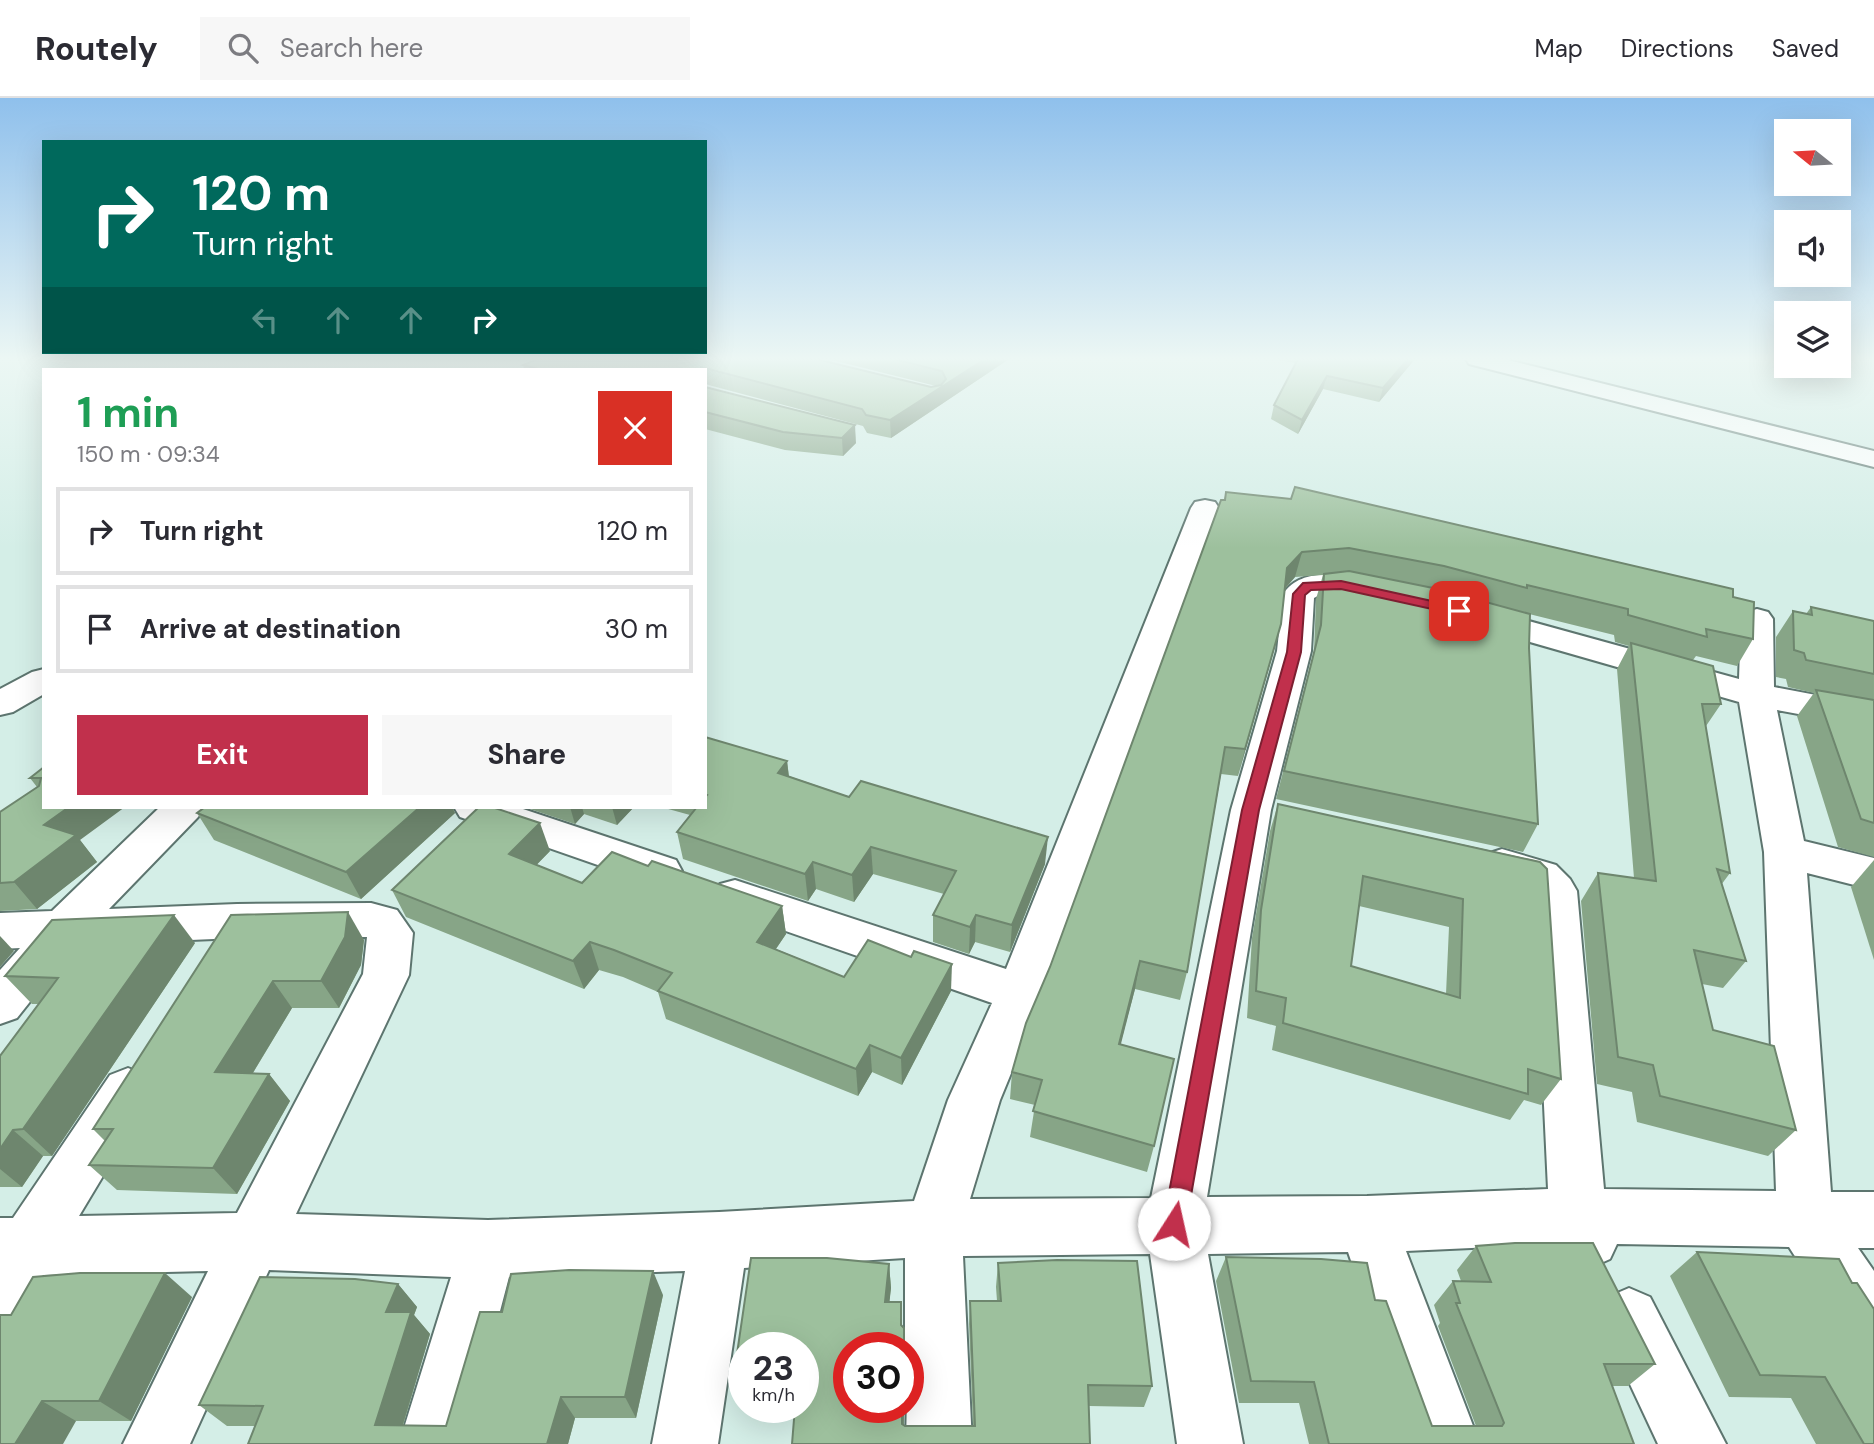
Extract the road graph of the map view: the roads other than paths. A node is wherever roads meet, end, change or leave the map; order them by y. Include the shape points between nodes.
1 (1726, 422) edge
2 (1874, 459) edge
3 (1205, 508) dead end
4 (1407, 599) edge
5 (1447, 608) edge
6 (1757, 619) edge
7 (42, 680) edge
8 (1756, 695) junction
9 (0, 704) edge
10 (1874, 717) edge
11 (182, 809) edge
12 (472, 819) edge
13 (1785, 852) junction
14 (1468, 858) edge
15 (1874, 874) edge
16 (237, 921) junction
17 (64, 927) junction
18 (0, 930) edge
19 (207, 967) edge
20 (1020, 993) junction
21 (0, 1004) edge
22 (155, 1049) edge
23 (1578, 1216) junction
24 (1805, 1220) junction
25 (1874, 1220) edge
26 (1174, 1224) junction
27 (1367, 1224) junction
28 (933, 1228) junction
29 (253, 1241) junction
30 (719, 1241) junction
31 (488, 1250) junction
32 (9, 1261) edge
33 (1874, 1324) edge
34 (156, 1444) edge
35 (432, 1444) edge
36 (685, 1444) edge
37 (939, 1444) edge
38 (1210, 1444) edge
39 (1447, 1444) edge
40 (1693, 1444) edge

1 - 2 street
3 - 20 street
4 - 26 street via 1341,585 1308,586 1299,594 1271,814
5 - 8 street
6 - 8 street
7 - 9 street
8 - 10 street
8 - 13 street
11 - 17 street
12 - 20 street
13 - 15 street
13 - 24 street
14 - 23 street via 1541,876 1555,891
16 - 17 street
16 - 19 street
16 - 29 street via 385,906 381,922 390,933 386,975
17 - 18 street
17 - 21 street
20 - 28 street via 974,1100
22 - 32 street
23 - 24 street
23 - 27 street
23 - 40 street
24 - 25 street
24 - 33 street
26 - 27 street
26 - 28 street
26 - 38 street
27 - 39 street
28 - 30 street
28 - 37 street
29 - 31 street
29 - 32 street
29 - 34 street
30 - 31 street
30 - 36 street
31 - 35 street

